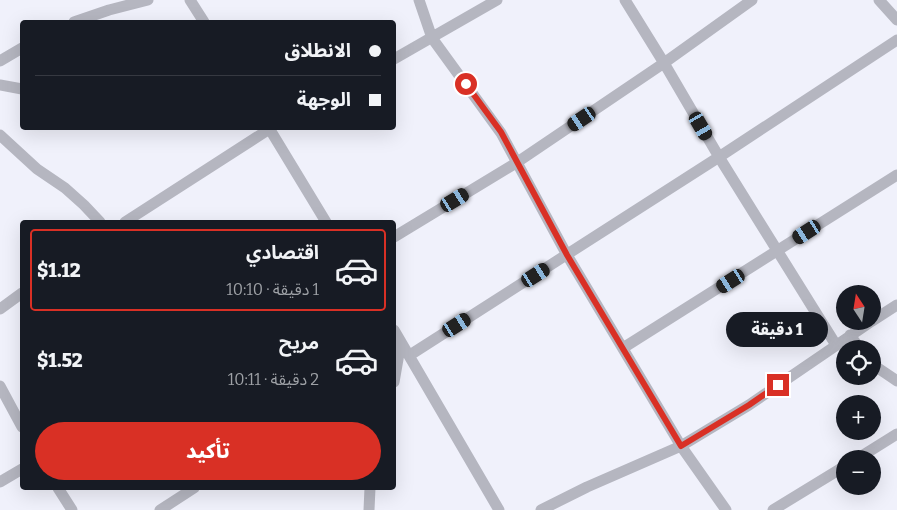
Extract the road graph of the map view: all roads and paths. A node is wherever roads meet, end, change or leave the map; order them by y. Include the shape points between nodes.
1 (148, 0) edge
2 (190, 0) edge
3 (419, 0) edge
4 (497, 0) edge
5 (625, 0) edge
6 (752, 0) edge
7 (879, 0) edge
8 (80, 20) edge
9 (203, 20) edge
10 (897, 20) edge
11 (432, 38) junction
12 (897, 40) edge
13 (20, 49) edge
14 (396, 58) edge
15 (0, 61) edge
16 (664, 63) junction
17 (0, 85) edge
18 (20, 89) edge
19 (267, 130) edge
20 (271, 130) edge
21 (0, 135) edge
22 (719, 158) junction
23 (516, 163) junction
24 (897, 175) edge
25 (98, 220) edge
26 (128, 220) edge
27 (325, 220) edge
28 (396, 236) edge
29 (777, 252) junction
30 (567, 255) junction
31 (20, 294) edge
32 (897, 305) edge
33 (0, 309) edge
34 (881, 315) edge
35 (858, 330) edge
36 (396, 333) edge
37 (850, 335) junction
38 (843, 340) edge
39 (854, 340) edge
40 (401, 342) junction
41 (836, 345) joint
42 (623, 348) junction
43 (410, 355) junction
44 (881, 370) edge
45 (396, 371) edge
46 (897, 381) edge
47 (0, 386) edge
48 (20, 423) edge
49 (897, 434) edge
50 (681, 446) junction
51 (871, 450) edge
52 (20, 470) edge
53 (836, 472) edge
54 (0, 482) edge
55 (59, 490) edge
56 (191, 490) edge
57 (370, 490) edge
58 (72, 510) edge
59 (160, 510) edge
60 (369, 510) edge
61 (499, 510) edge
62 (541, 510) edge
63 (726, 510) edge
64 (773, 510) edge

1 - 8 street
2 - 9 street
3 - 11 street
4 - 11 street
5 - 16 street
6 - 16 street
7 - 10 street
11 - 14 street
11 - 23 street via 501,132
12 - 22 street
13 - 15 street
16 - 22 street
16 - 23 street
17 - 18 street
19 - 26 street
20 - 27 street
21 - 25 street via 37,170 65,188
22 - 29 street
22 - 30 street
23 - 28 street
23 - 30 street
24 - 29 street
29 - 41 street
29 - 42 street
30 - 42 street
30 - 43 street
31 - 33 street
32 - 34 street
35 - 37 street
36 - 40 street
37 - 38 street
37 - 39 street
40 - 43 street
40 - 45 street
41 - 50 street via 749,405
42 - 50 street
43 - 61 street
44 - 46 street
47 - 48 street
49 - 51 street
50 - 62 street
50 - 63 street
52 - 54 street
53 - 64 street
55 - 58 street
56 - 59 street
57 - 60 street

